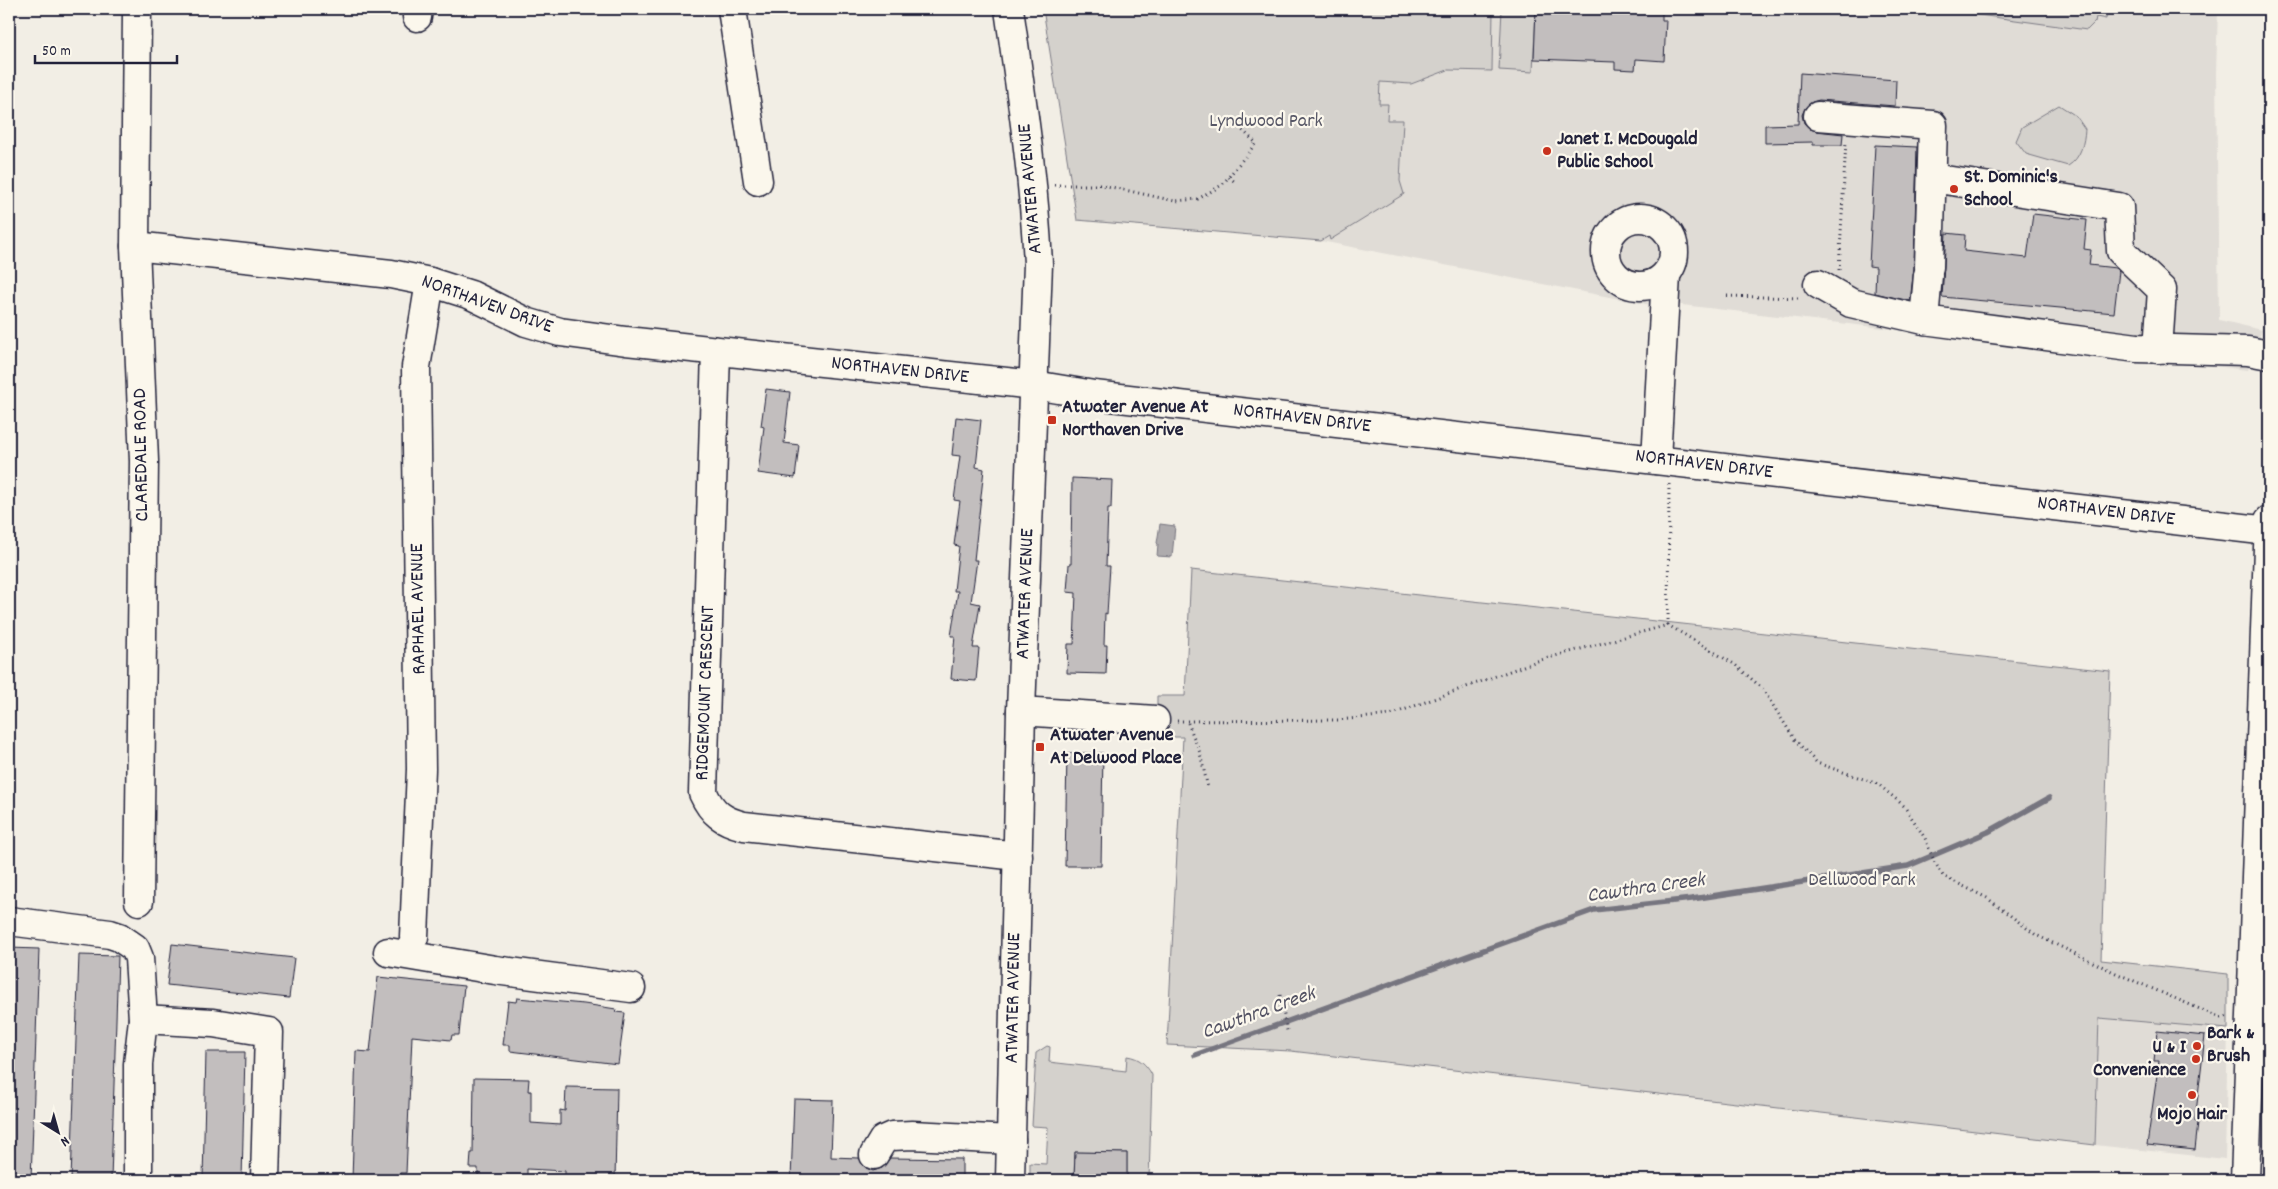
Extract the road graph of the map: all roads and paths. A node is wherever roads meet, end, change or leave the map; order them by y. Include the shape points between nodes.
1 (137, 9) edge
2 (732, 9) edge
3 (1008, 9) edge
4 (1818, 116) dead end
5 (1848, 118) junction
6 (1238, 127) dead end
7 (1229, 177) junction
8 (1932, 178) junction
9 (758, 181) dead end
10 (1235, 182) dead end
11 (1033, 185) junction
12 (135, 246) junction
13 (1666, 275) junction
14 (1622, 281) junction
15 (430, 282) junction
16 (1823, 287) junction
17 (1727, 296) dead end
18 (1663, 308) junction
19 (1924, 320) junction
20 (2158, 349) junction
21 (716, 351) junction
22 (2269, 355) edge
23 (1034, 385) junction
24 (1663, 460) junction
25 (2269, 520) edge
26 (2269, 531) edge
27 (1668, 625) junction
28 (1021, 711) junction
29 (1155, 720) joint
30 (1188, 723) junction
31 (1208, 788) dead end
32 (1018, 856) junction
33 (139, 901) dead end
34 (9, 921) edge
35 (414, 937) dead end
36 (388, 952) dead end
37 (631, 988) dead end
38 (1280, 995) dead end
39 (2260, 1011) edge
40 (143, 1019) junction
41 (1288, 1031) dead end
42 (1011, 1140) junction
43 (874, 1155) dead end
44 (138, 1180) edge
45 (265, 1180) edge
46 (1010, 1180) edge
47 (2245, 1180) edge

1 - 12 street, CLAREDALE ROAD
2 - 9 street
3 - 11 street, ATWATER AVENUE
4 - 5 street
5 - 8 street via 1933,125
5 - 16 path via 1838,278
6 - 7 path via 1256,142
7 - 10 path
7 - 11 path via 1198,199 1174,201 1102,185
8 - 19 street
8 - 20 street via 2119,207 2121,251 2162,290
11 - 23 street, ATWATER AVENUE via 1038,264
12 - 15 street, NORTHAVEN DRIVE via 391,274
12 - 33 street, CLAREDALE ROAD via 144,461
13 - 14 street via 1645,286
13 - 14 street via 1674,258 1671,235 1653,219 1641,217 1618,225 1606,246 1606,258 1613,273
13 - 18 street
14 - 18 street
15 - 21 street, NORTHAVEN DRIVE via 471,295 526,322 560,332
15 - 35 street, RAPHAEL AVENUE via 416,367 422,769
16 - 17 path via 1816,299
16 - 19 street via 1851,303
18 - 24 street
19 - 20 street
20 - 22 street via 2248,351
21 - 23 street, NORTHAVEN DRIVE
21 - 32 street, RIDGEMOUNT CRESCENT via 704,794 709,807 728,822 744,826
23 - 24 street, NORTHAVEN DRIVE via 1104,396
23 - 28 street, ATWATER AVENUE
24 - 26 street, NORTHAVEN DRIVE
24 - 27 path
25 - 26 street
26 - 39 street
27 - 30 path via 1537,661 1390,715 1338,720
27 - 39 path via 1734,664 1762,688 1795,740 1817,763 1878,784 1904,806 1925,838 1943,876 1987,898 2036,935 2221,1018
28 - 29 street
28 - 32 street, ATWATER AVENUE
29 - 30 path
30 - 31 path via 1200,753
32 - 42 street, ATWATER AVENUE
34 - 40 street via 110,934 128,942 139,958
36 - 37 street
38 - 41 path
39 - 47 street
40 - 44 street via 138,1064
40 - 45 street via 213,1023 269,1032
42 - 43 street via 892,1136 883,1140
42 - 46 street, ATWATER AVENUE

